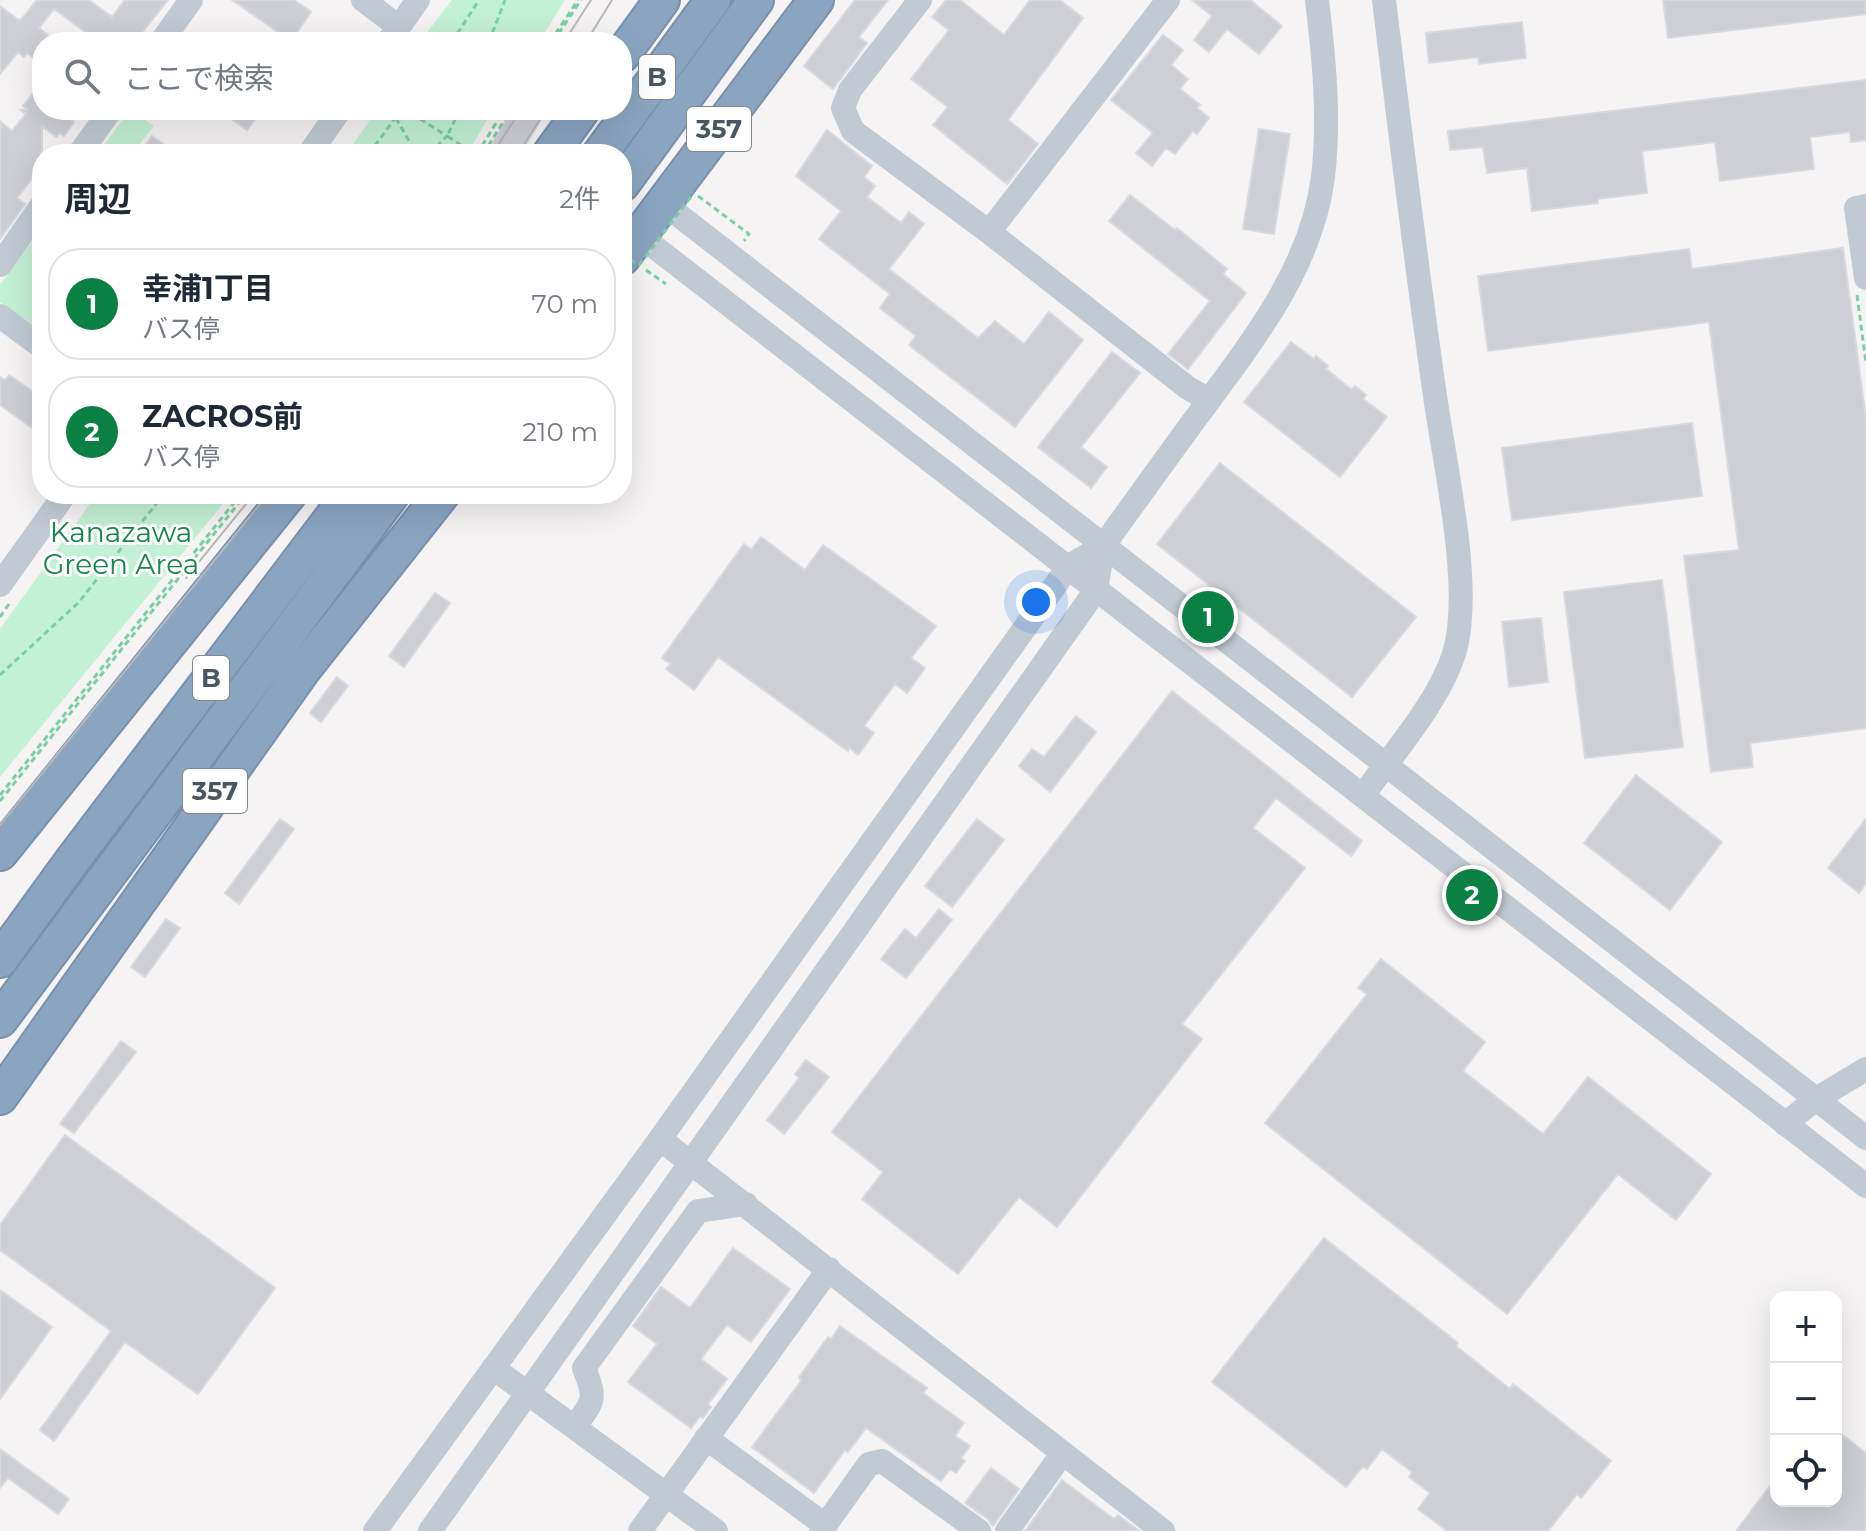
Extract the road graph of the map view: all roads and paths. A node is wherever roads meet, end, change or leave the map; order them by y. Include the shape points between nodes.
1 (191, 0) edge
2 (363, 0) edge
3 (418, 0) edge
4 (479, 0) edge
5 (505, 0) edge
6 (579, 0) edge
7 (662, 0) edge
8 (713, 0) edge
9 (756, 0) edge
10 (816, 0) edge
11 (920, 0) edge
12 (1168, 0) edge
13 (1317, 0) edge
14 (1384, 0) edge
15 (168, 32) edge
16 (392, 32) edge
17 (395, 32) edge
18 (458, 32) edge
19 (493, 32) edge
20 (558, 32) edge
21 (632, 41) edge
22 (632, 110) edge
23 (104, 120) edge
24 (333, 120) edge
25 (394, 120) edge
26 (397, 120) edge
27 (421, 120) edge
28 (455, 120) edge
29 (498, 120) edge
30 (505, 120) edge
31 (575, 120) edge
32 (625, 120) edge
33 (447, 136) junction
34 (86, 144) edge
35 (316, 144) edge
36 (376, 144) edge
37 (411, 144) edge
38 (439, 144) edge
39 (460, 144) edge
40 (482, 144) edge
41 (489, 144) edge
42 (557, 144) edge
43 (607, 144) edge
44 (632, 170) edge
45 (663, 203) junction
46 (1866, 206) edge
47 (32, 219) edge
48 (989, 232) junction
49 (744, 241) dead end
50 (632, 251) edge
51 (632, 252) edge
52 (632, 254) edge
53 (632, 254) edge
54 (0, 265) edge
55 (1866, 278) edge
56 (677, 291) dead end
57 (0, 316) edge
58 (32, 340) edge
59 (1209, 400) junction
60 (58, 504) edge
61 (156, 504) edge
62 (235, 504) edge
63 (235, 504) edge
64 (281, 504) edge
65 (342, 504) edge
66 (385, 504) edge
67 (434, 504) edge
68 (1103, 546) junction
69 (1069, 566) junction
70 (0, 585) edge
71 (1096, 590) junction
72 (0, 675) edge
73 (1385, 764) junction
74 (0, 795) edge
75 (1363, 795) junction
76 (0, 801) edge
77 (0, 853) edge
78 (72, 861) junction
79 (0, 943) edge
80 (0, 960) edge
81 (0, 1020) edge
82 (1866, 1069) edge
83 (0, 1097) edge
84 (1816, 1099) junction
85 (1785, 1124) junction
86 (1866, 1138) edge
87 (660, 1139) junction
88 (692, 1163) junction
89 (1866, 1186) edge
90 (746, 1204) junction
91 (829, 1269) junction
92 (493, 1368) junction
93 (529, 1394) junction
94 (575, 1426) junction
95 (706, 1438) junction
96 (1062, 1454) junction
97 (666, 1494) junction
98 (823, 1528) edge
99 (375, 1531) edge
100 (430, 1531) edge
101 (640, 1531) edge
102 (716, 1531) edge
103 (979, 1531) edge
104 (1007, 1531) edge
105 (1163, 1531) edge

1 - 15 street
2 - 16 street
3 - 17 street
4 - 18 path
5 - 19 path
6 - 20 path
7 - 21 highway
8 - 22 highway, B
9 - 44 highway, B
10 - 45 highway, 357
11 - 48 street via 850,90 843,108 853,131
12 - 48 street
13 - 59 street via 1327,79 1323,178 1306,244 1283,294
14 - 73 street via 1462,609 1457,645 1432,702
23 - 34 street
24 - 35 street
25 - 36 path
26 - 37 path
27 - 33 path
28 - 33 path
29 - 40 path
30 - 41 path
31 - 42 highway
32 - 43 highway, B
33 - 38 path
33 - 39 path
45 - 50 highway, 357
45 - 68 street
46 - 55 street via 1856,208
47 - 54 street
48 - 59 street
49 - 51 path, bridge via 749,234 694,193
52 - 56 path
53 - 69 street
57 - 58 street
59 - 68 street
60 - 70 street
61 - 72 path via 79,602
62 - 74 path
63 - 76 path
64 - 77 highway
65 - 78 highway, B
66 - 81 highway, B
67 - 83 highway, 357 via 302,671
68 - 69 street
68 - 71 street
68 - 73 street
69 - 71 street
69 - 87 street
71 - 75 street
71 - 88 street
73 - 75 street
73 - 84 street
75 - 85 street
78 - 79 highway, B
78 - 80 highway
82 - 84 street
84 - 85 street
84 - 86 street
85 - 89 street
87 - 88 street
87 - 92 street
88 - 90 street
88 - 93 street
90 - 91 street
90 - 94 street via 698,1211 584,1368 594,1393 592,1405
91 - 95 street
91 - 96 street
92 - 93 street
92 - 99 street
93 - 94 street
93 - 100 street
94 - 97 street
95 - 97 street
95 - 98 street
96 - 104 street
96 - 105 street
97 - 101 street
97 - 102 street
98 - 103 street via 869,1464 882,1461

